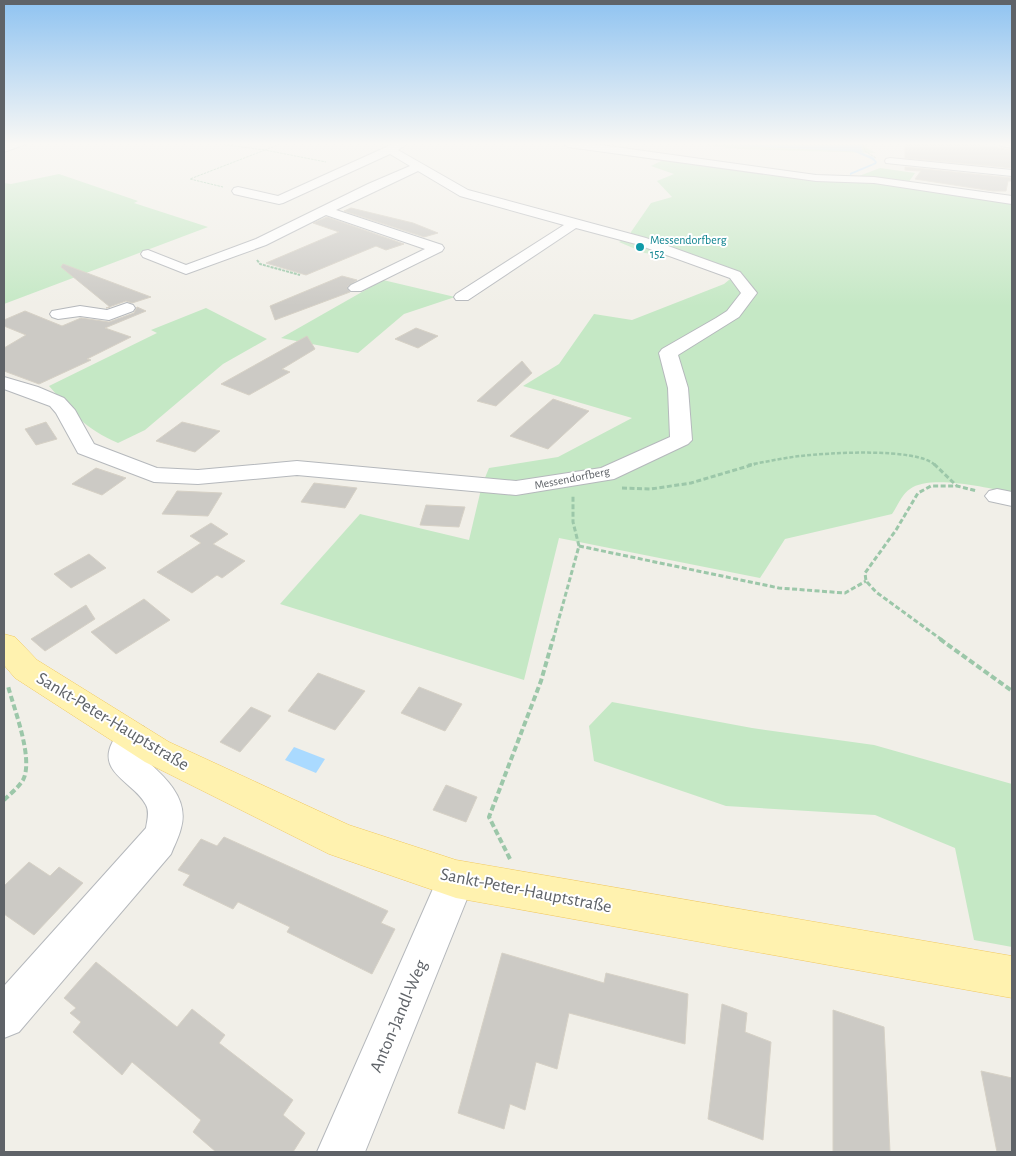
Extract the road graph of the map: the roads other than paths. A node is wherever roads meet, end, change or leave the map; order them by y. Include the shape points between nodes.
1 (269, 198) edge
2 (283, 198) edge
3 (351, 198) edge
4 (480, 198) edge
5 (998, 198) edge
6 (1012, 200) edge
7 (325, 211) junction
8 (575, 223) junction
9 (148, 254) dead end
10 (356, 288) dead end
11 (462, 297) dead end
12 (127, 308) dead end
13 (58, 314) dead end
14 (4, 383) edge
15 (4, 644) edge
16 (134, 737) junction
17 (456, 879) junction
18 (1012, 977) edge
19 (4, 1017) edge
20 (340, 1152) edge

1 - 2 street
3 - 7 street
4 - 8 street, Messendorfberg
5 - 6 street
7 - 9 street via 296,227 186,270
7 - 10 street via 438,248
8 - 11 street
8 - 14 street, Messendorfberg via 641,241 735,275 749,293 734,314 668,353 678,388 681,440 606,474 516,488 297,468 198,477 154,475 86,448 65,410 57,402 31,390
12 - 13 street via 109,315 80,311
15 - 16 main road, Sankt-Peter-Hauptstraße via 26,669
16 - 17 main road, Sankt-Peter-Hauptstraße via 157,752 342,841
16 - 19 street via 126,750 125,762 161,796 166,809 166,827 158,842
17 - 18 main road, Sankt-Peter-Hauptstraße
17 - 20 street, Anton-Jandl-Weg

